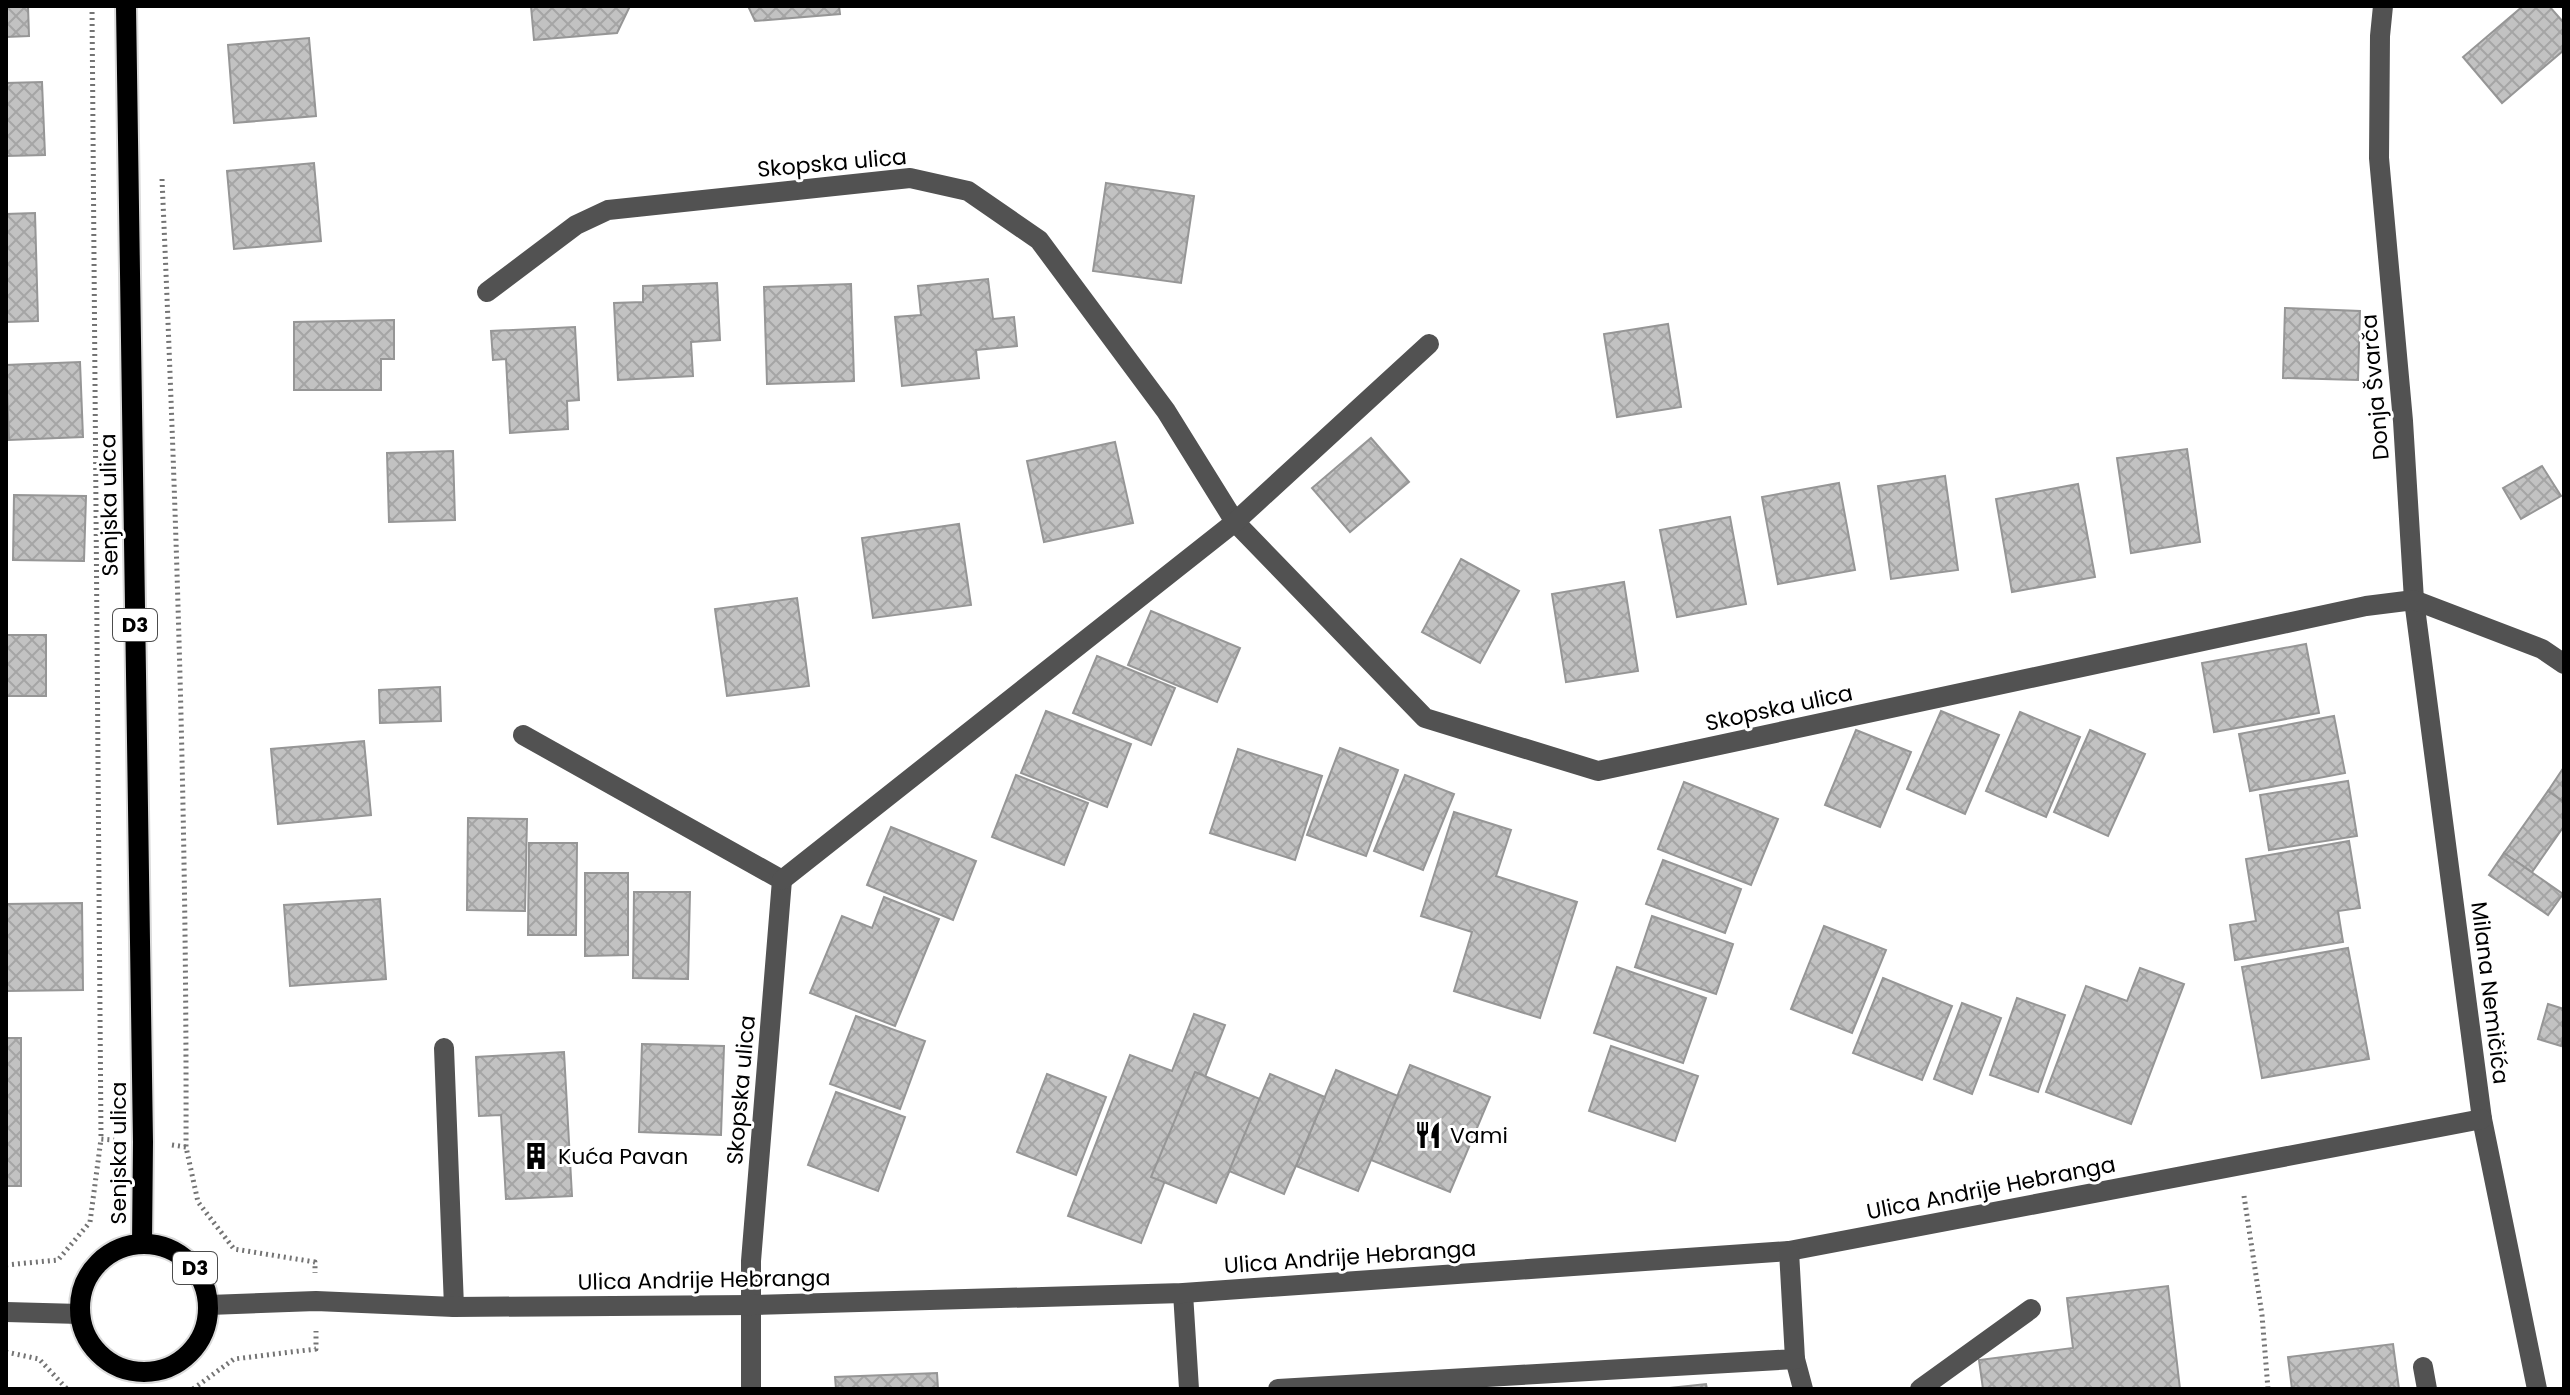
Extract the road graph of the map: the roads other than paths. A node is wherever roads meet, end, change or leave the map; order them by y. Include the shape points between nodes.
1 (126, 6) edge
2 (2383, 6) edge
3 (487, 292) dead end
4 (1429, 344) dead end
5 (1235, 522) junction
6 (2414, 600) junction
7 (2564, 664) edge
8 (523, 735) dead end
9 (782, 880) junction
10 (444, 1048) dead end
11 (2482, 1119) junction
12 (142, 1244) junction
13 (1789, 1251) junction
14 (1183, 1293) junction
15 (209, 1305) junction
16 (752, 1305) junction
17 (454, 1307) junction
18 (2031, 1309) dead end
19 (6, 1312) edge
20 (80, 1314) junction
21 (1795, 1359) junction
22 (2423, 1367) dead end
23 (144, 1381) edge
24 (751, 1389) edge
25 (1189, 1389) edge
26 (1278, 1389) edge
27 (1803, 1389) edge
28 (1920, 1389) edge
29 (2427, 1389) edge
30 (2537, 1389) edge

1 - 12 main road, Senjska ulica / D3
2 - 6 street, Donja Švarča via 2379,158
3 - 5 street, Skopska ulica via 576,225 608,210 910,178 968,191 1039,240 1166,411
4 - 5 street
5 - 6 street, Skopska ulica via 1425,718 1598,771
5 - 9 street
6 - 7 street via 2542,649
6 - 11 street, Milana Nemičića
8 - 9 street
9 - 16 street, Skopska ulica via 751,1261
10 - 17 street
11 - 13 street, Ulica Andrije Hebranga
11 - 30 street, Milana Nemičića
12 - 15 main road, D3 via 180,1254 205,1285
12 - 20 main road, D3 via 103,1258 81,1293
13 - 14 street, Ulica Andrije Hebranga
13 - 21 street
14 - 16 street, Ulica Andrije Hebranga
14 - 25 street
15 - 17 street, Ulica Andrije Hebranga via 316,1301
15 - 23 main road, D3 via 198,1345 183,1360
16 - 17 street, Ulica Andrije Hebranga
16 - 24 street, Skopska ulica
18 - 28 street
19 - 20 street
20 - 23 main road, D3 via 94,1349
21 - 26 street
21 - 27 street
22 - 29 street

